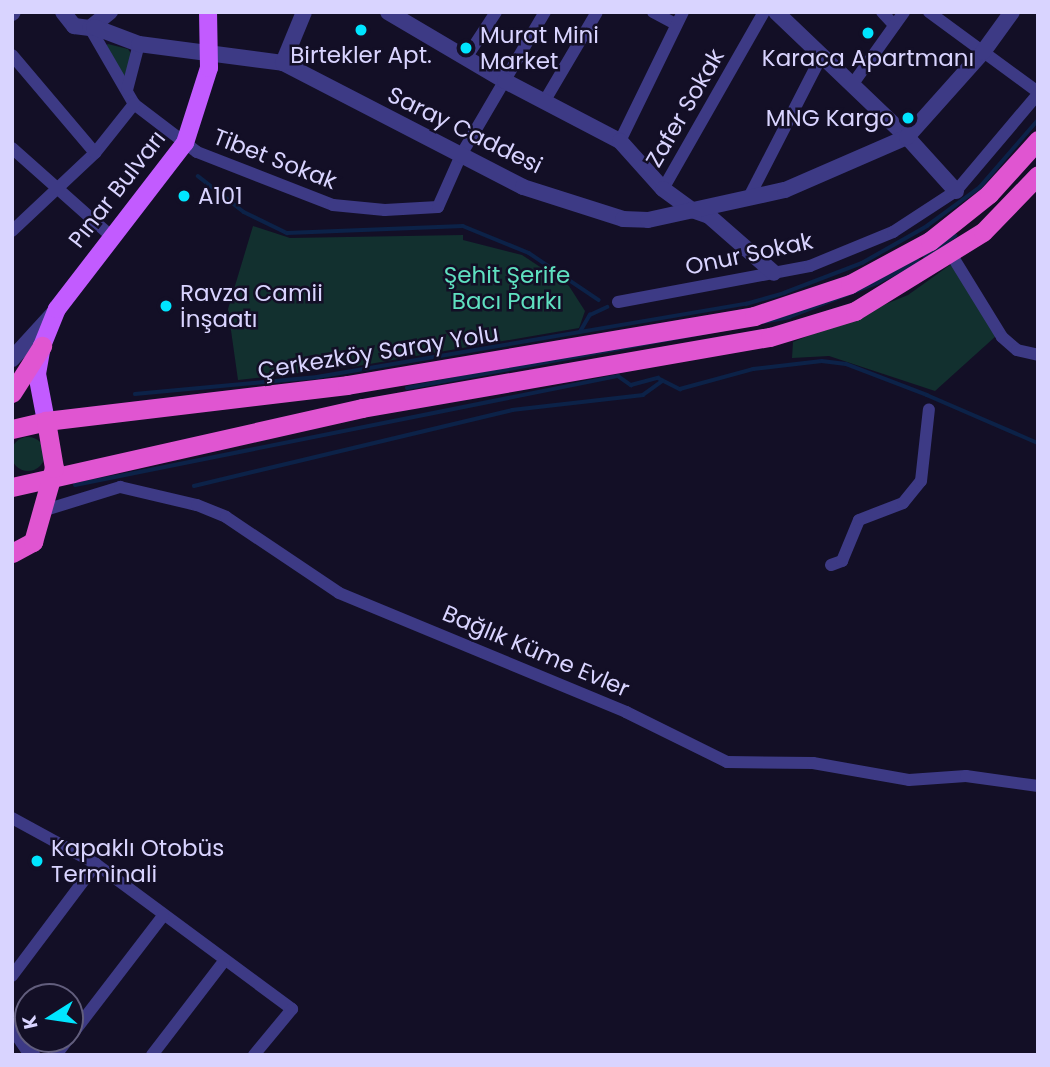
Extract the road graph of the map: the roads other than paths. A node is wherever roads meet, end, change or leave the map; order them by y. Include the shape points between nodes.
1 (110, 12) edge
2 (208, 12) edge
3 (304, 12) edge
4 (388, 12) edge
5 (496, 12) edge
6 (545, 12) edge
7 (597, 12) edge
8 (653, 12) edge
9 (764, 12) edge
10 (776, 12) edge
11 (882, 12) edge
12 (904, 12) edge
13 (929, 12) edge
14 (1012, 12) edge
15 (59, 13) edge
16 (680, 18) edge
17 (894, 25) junction
18 (92, 28) junction
19 (139, 44) junction
20 (983, 52) junction
21 (209, 54) junction
22 (12, 55) edge
23 (821, 57) junction
24 (466, 58) junction
25 (283, 63) junction
26 (505, 81) junction
27 (852, 85) junction
28 (127, 90) junction
29 (1038, 93) edge
30 (544, 103) junction
31 (135, 104) junction
32 (907, 137) junction
33 (1038, 140) edge
34 (620, 141) junction
35 (185, 143) junction
36 (12, 148) edge
37 (95, 153) junction
38 (461, 155) junction
39 (1038, 174) edge
40 (59, 188) junction
41 (663, 189) junction
42 (956, 191) junction
43 (748, 199) junction
44 (692, 210) junction
45 (12, 231) edge
46 (111, 236) junction
47 (951, 254) junction
48 (774, 273) junction
49 (618, 302) dead end
50 (57, 309) junction
51 (42, 346) junction
52 (1038, 355) edge
53 (12, 359) edge
54 (12, 393) edge
55 (929, 410) dead end
56 (46, 421) junction
57 (12, 429) edge
58 (49, 478) junction
59 (12, 487) edge
60 (42, 511) junction
61 (12, 553) edge
62 (831, 565) dead end
63 (1038, 786) edge
64 (12, 818) edge
65 (96, 864) junction
66 (163, 916) junction
67 (224, 961) junction
68 (12, 975) edge
69 (84, 1019) edge
70 (13, 1028) edge
71 (32, 1055) edge
72 (152, 1055) edge
73 (254, 1055) edge

1 - 18 street
2 - 21 main road, Pınar Bulvarı
3 - 25 street
4 - 24 street
5 - 24 street
6 - 26 street
7 - 30 street
8 - 16 street
9 - 41 street, Zafer Sokak
10 - 23 street
11 - 17 street
12 - 17 street
13 - 20 street
14 - 20 street, Saray Caddesi
15 - 18 street, Saray Caddesi via 74,26
16 - 34 street
17 - 27 street
18 - 19 street, Saray Caddesi
18 - 28 street
19 - 21 street, Saray Caddesi
19 - 28 street
20 - 29 street
20 - 32 street, Saray Caddesi
21 - 25 street, Saray Caddesi
21 - 35 main road, Pınar Bulvarı via 197,116
22 - 37 street
23 - 27 street
23 - 43 street
24 - 26 street
25 - 38 street, Saray Caddesi
26 - 30 street
26 - 38 street
27 - 32 street
28 - 31 street
29 - 42 street, Onur Sokak
30 - 34 street
31 - 35 street, Tibet Sokak
31 - 37 street
32 - 42 street
32 - 43 street, Saray Caddesi via 834,172
33 - 56 highway, Çerkezköy Saray Yolu via 989,194 930,241 850,284 754,316 348,385
34 - 41 street
35 - 38 street, Tibet Sokak via 225,164 333,205 385,210 438,207
35 - 46 main road, Pınar Bulvarı
36 - 40 street
37 - 40 street
38 - 44 street, Saray Caddesi via 523,187 623,219 648,220
39 - 47 highway via 1013,204
40 - 45 street
40 - 46 street
41 - 44 street
42 - 48 street, Onur Sokak via 873,241 810,266
43 - 44 street, Saray Caddesi
44 - 48 street via 709,216
46 - 50 main road, Pınar Bulvarı
47 - 52 street via 990,321 1017,350
47 - 58 highway via 855,311 770,337 362,408
48 - 49 street, Onur Sokak
50 - 51 main road, Pınar Bulvarı
50 - 53 street
51 - 54 highway
51 - 56 main road, Pınar Bulvarı via 37,374
55 - 62 street via 921,481 903,503 859,520 842,561
56 - 57 highway, Çerkezköy Saray Yolu
56 - 58 highway via 54,453
58 - 59 highway
58 - 60 highway
60 - 61 highway via 33,542
60 - 63 street, Bağlık Küme Evler via 120,487 197,505 226,517 339,593 626,712 727,762 813,763 909,780 966,776
64 - 65 street
65 - 66 street
65 - 68 street
66 - 67 street
66 - 69 street
67 - 72 street
67 - 73 street via 292,1009
70 - 71 street

